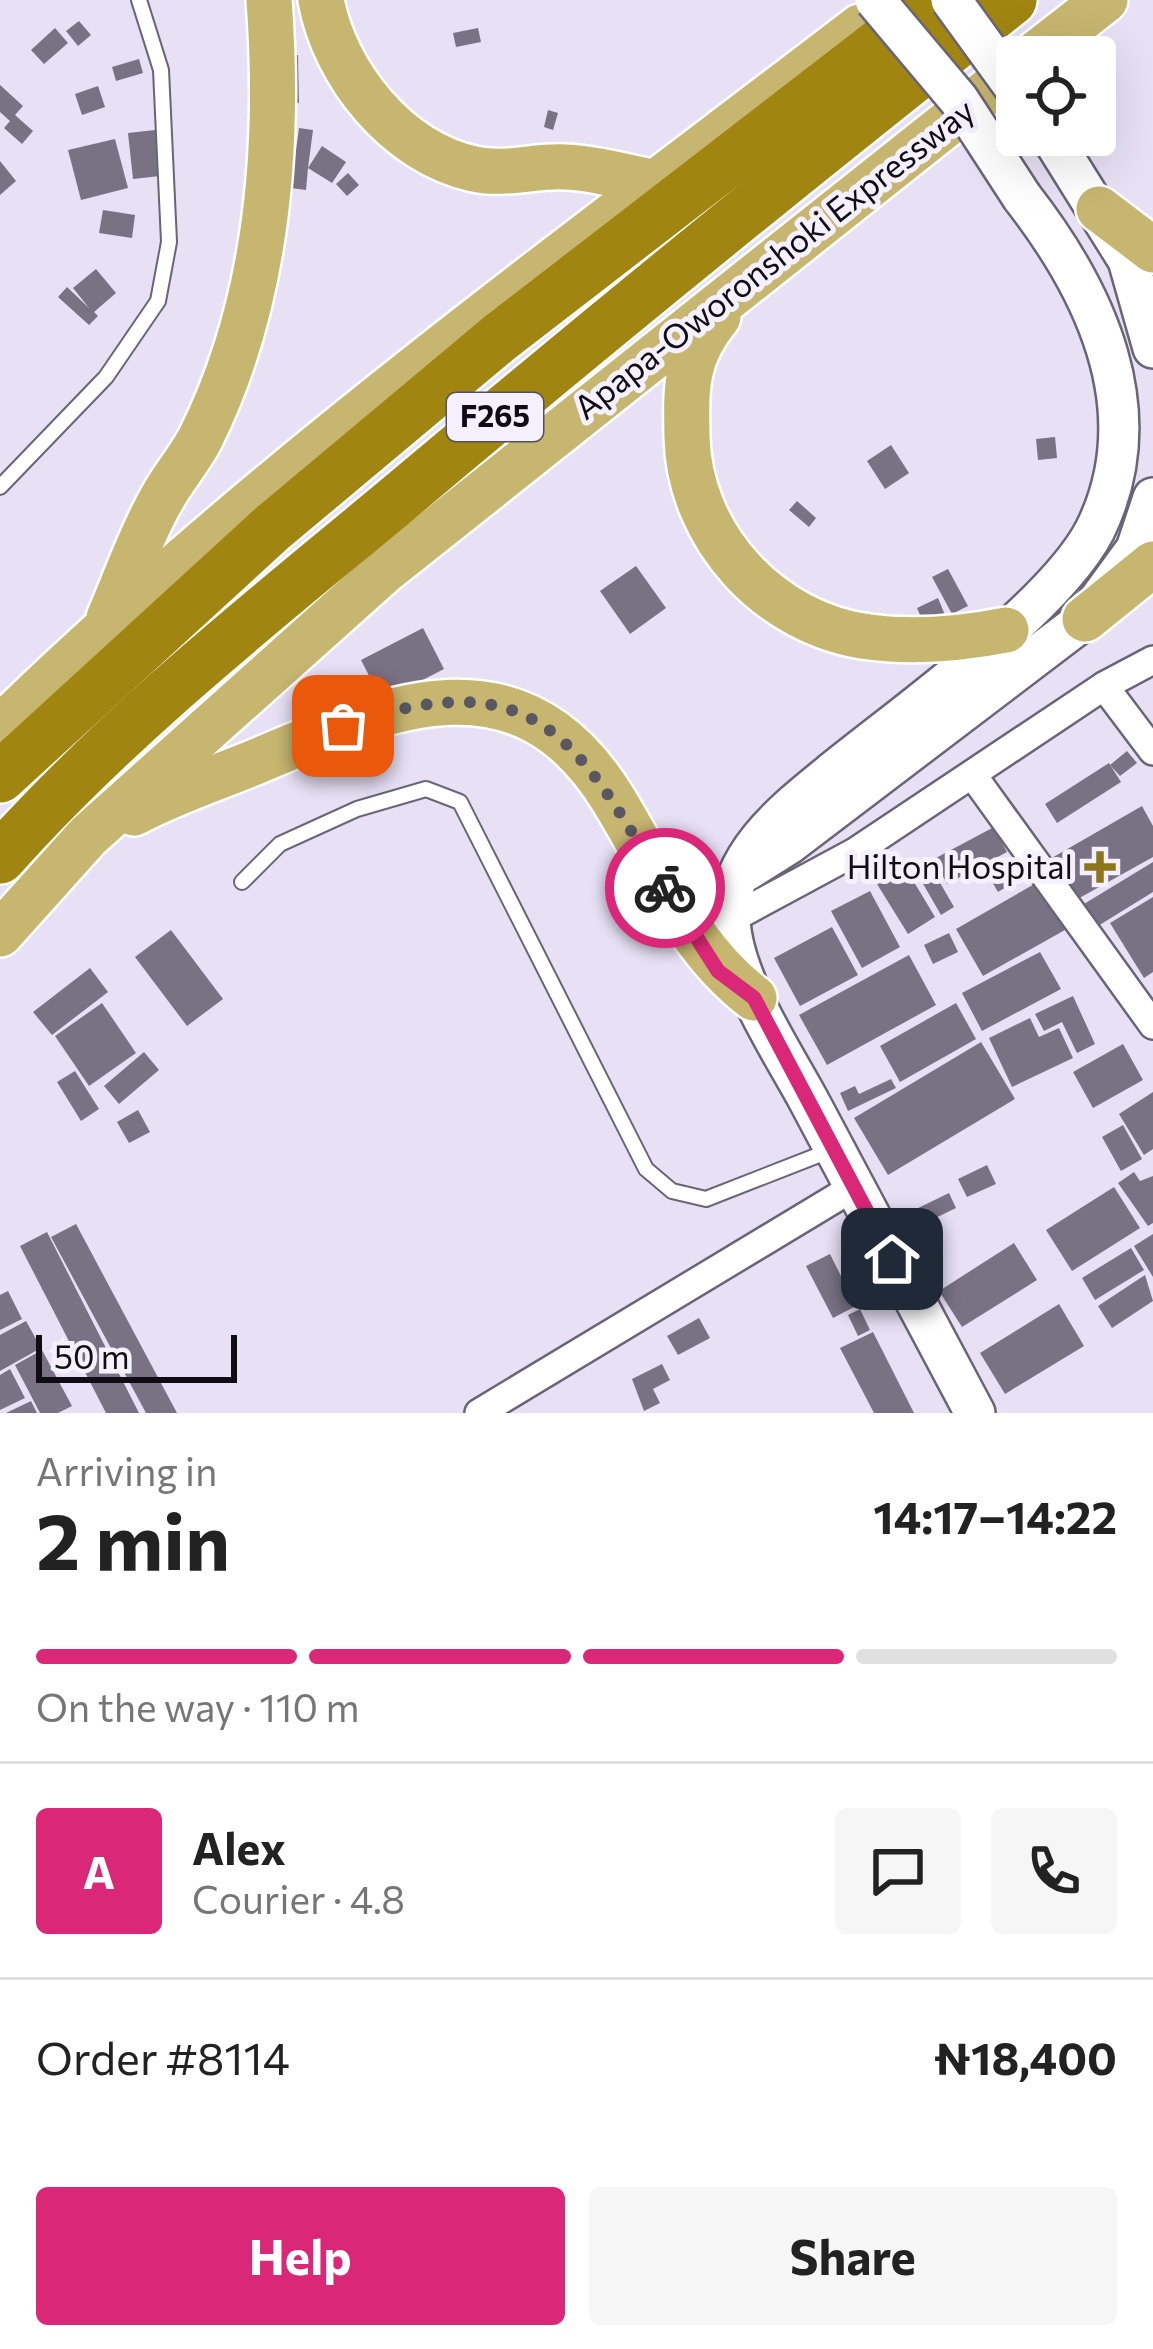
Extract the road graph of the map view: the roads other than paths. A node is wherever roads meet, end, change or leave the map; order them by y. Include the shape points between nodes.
1 (139, 0) edge
2 (269, 0) edge
3 (321, 0) edge
4 (875, 0) edge
5 (896, 0) edge
6 (937, 0) edge
7 (951, 0) edge
8 (1011, 0) edge
9 (1105, 0) edge
10 (1059, 36) edge
11 (996, 62) edge
12 (996, 85) edge
13 (1065, 156) edge
14 (657, 183) junction
15 (1099, 209) junction
16 (1153, 250) edge
17 (739, 291) junction
18 (1153, 348) edge
19 (0, 487) edge
20 (1153, 498) edge
21 (1153, 564) edge
22 (1084, 619) junction
23 (106, 625) junction
24 (1006, 630) junction
25 (1153, 660) edge
26 (1104, 686) junction
27 (0, 728) edge
28 (1153, 752) edge
29 (0, 777) edge
30 (974, 777) junction
31 (88, 836) junction
32 (0, 859) edge
33 (742, 874) junction
34 (242, 882) dead end
35 (730, 920) junction
36 (0, 934) edge
37 (754, 998) junction
38 (1153, 1025) edge
39 (834, 1149) junction
40 (854, 1187) junction
41 (966, 1410) edge
42 (478, 1413) edge

1 - 19 lane via 161,70 169,242 158,302 106,376
2 - 23 main road via 274,115 250,293 200,440 160,502
3 - 14 main road via 352,83 432,152 473,169 564,166
4 - 24 main road, bridge via 959,100 1079,277 1101,322 1120,406 1111,490 1094,533
5 - 14 main road
6 - 29 highway, F265 via 482,353 272,528
7 - 11 main road, bridge
8 - 32 highway, Apapa-Oworonshoki Expressway / F265 via 746,206 321,563 153,709
9 - 10 main road
12 - 17 main road, Apapa-Oworonshoki Expressway
13 - 15 main road
14 - 23 main road via 441,348
15 - 16 main road
15 - 18 main road via 1128,260
17 - 24 main road via 695,345 686,394 688,467 701,511 727,552 759,590 863,637 917,641
17 - 31 main road, Apapa-Oworonshoki Expressway via 382,572
20 - 22 main road via 1136,549
21 - 22 main road
22 - 33 main road
23 - 27 main road
24 - 33 main road via 769,824
25 - 26 street
26 - 28 street
26 - 30 street
30 - 35 street
30 - 38 street
31 - 36 main road, Apapa-Oworonshoki Expressway
31 - 37 main road via 179,789 368,717 457,699 491,702 551,729 583,758 718,971
33 - 35 main road
34 - 39 lane via 280,844 357,808 426,789 460,802 646,1169 673,1192 706,1199
35 - 37 main road
37 - 39 main road
39 - 40 main road
40 - 41 main road
40 - 42 street

